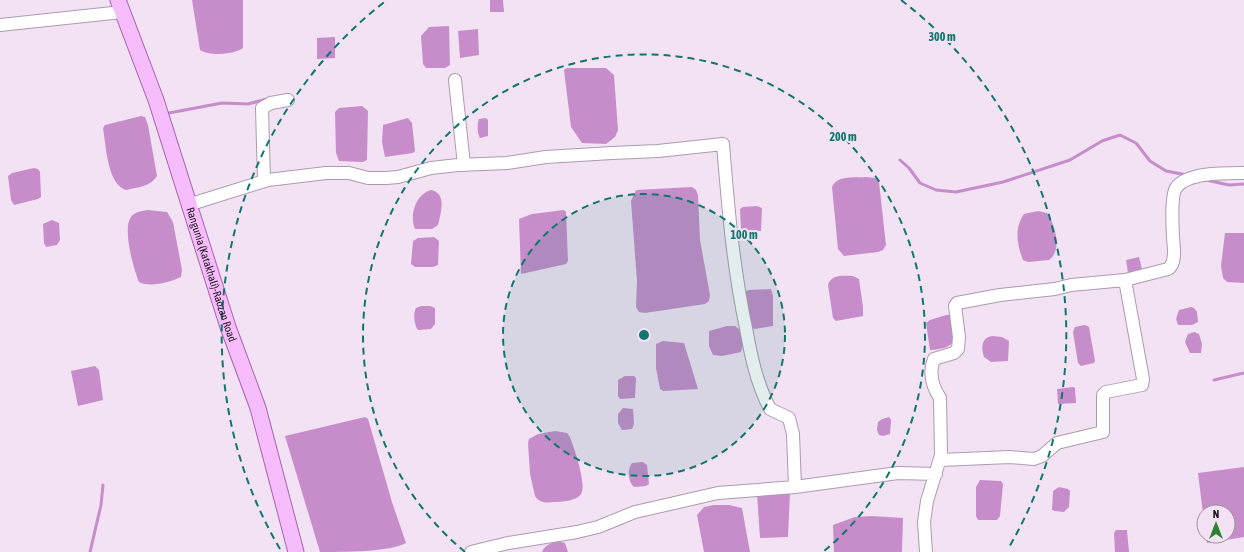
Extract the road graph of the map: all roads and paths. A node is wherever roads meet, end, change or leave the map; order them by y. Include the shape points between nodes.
1 (120, 6) edge
2 (0, 25) edge
3 (455, 80) dead end
4 (288, 100) dead end
5 (464, 165) junction
6 (1244, 173) edge
7 (264, 181) junction
8 (188, 205) junction
9 (1125, 280) junction
10 (940, 460) junction
11 (936, 474) junction
12 (795, 487) junction
13 (296, 552) edge
14 (471, 552) edge
15 (926, 552) edge

1 - 2 street
1 - 8 main road, Rangunia (Katakhali)-Raozan Road via 156,100
3 - 5 street
4 - 7 street via 271,103 262,108
5 - 7 street via 431,168 398,177 368,178 336,172
5 - 12 street via 723,144 734,263 756,378 770,410 789,418 793,434
6 - 9 street via 1210,174 1182,182 1175,189 1174,255 1171,267
7 - 8 street
8 - 13 main road, Rangunia (Katakhali)-Raozan Road via 258,408
9 - 10 street via 1071,285 957,303 955,306 958,349 954,353 934,359 931,366 934,386 940,398
9 - 10 street via 1143,379 1142,384 1106,392 1103,395 1103,432 1057,443 1042,456 1034,458
10 - 11 street
11 - 12 street via 898,473
11 - 15 street via 927,501 924,522
12 - 14 street via 718,493 635,512 598,527

